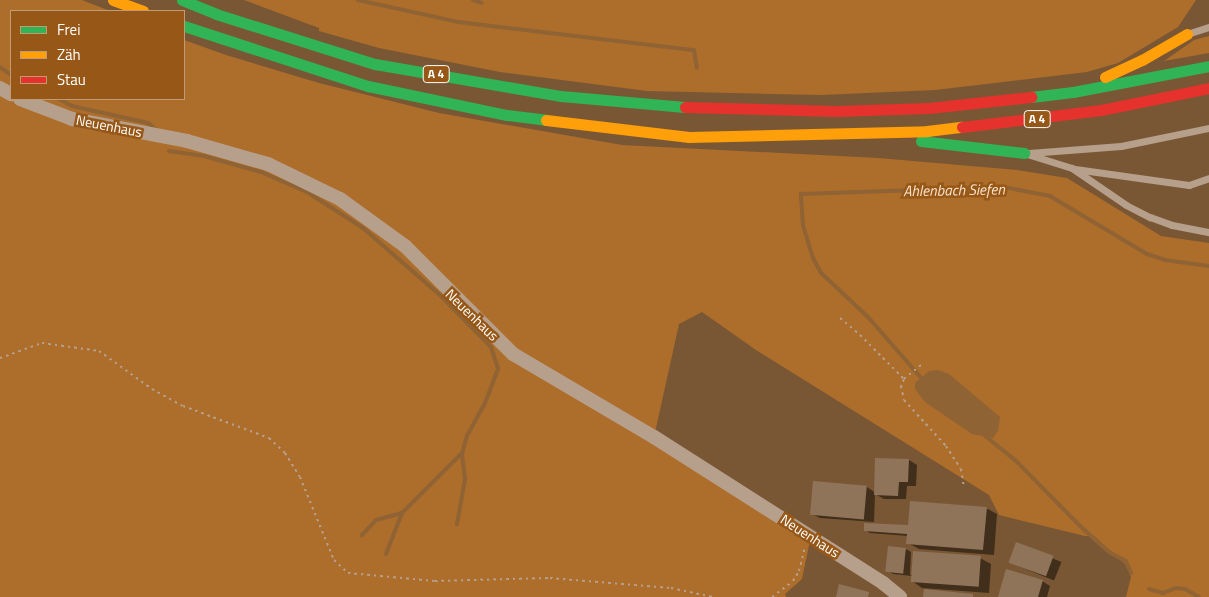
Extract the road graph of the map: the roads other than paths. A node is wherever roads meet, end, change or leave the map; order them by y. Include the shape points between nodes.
1 (113, 0) edge
2 (182, 0) edge
3 (140, 10) edge
4 (185, 26) edge
5 (1209, 27) edge
6 (1187, 34) joint
7 (1209, 66) edge
8 (1209, 88) edge
9 (1073, 92) junction
10 (22, 100) edge
11 (1209, 128) edge
12 (864, 133) junction
13 (1024, 153) junction
14 (1072, 168) junction
15 (1209, 178) edge
16 (1209, 232) edge
17 (900, 597) edge

1 - 3 highway
2 - 9 highway, A 4 via 216,14 375,64 561,96 699,108 878,111 997,102
4 - 12 highway, A 4 via 368,86 506,115 689,137
5 - 6 lane
6 - 9 highway via 1142,60
7 - 9 highway, A 4
8 - 12 highway, A 4 via 1101,110 1021,121
10 - 17 street, Neuenhaus via 72,120 187,141 268,164 340,198 405,246 513,354 654,437 808,534
11 - 13 lane via 1122,146
12 - 13 highway
13 - 14 lane
14 - 15 lane via 1188,186
14 - 16 lane via 1126,205 1150,217 1172,226

